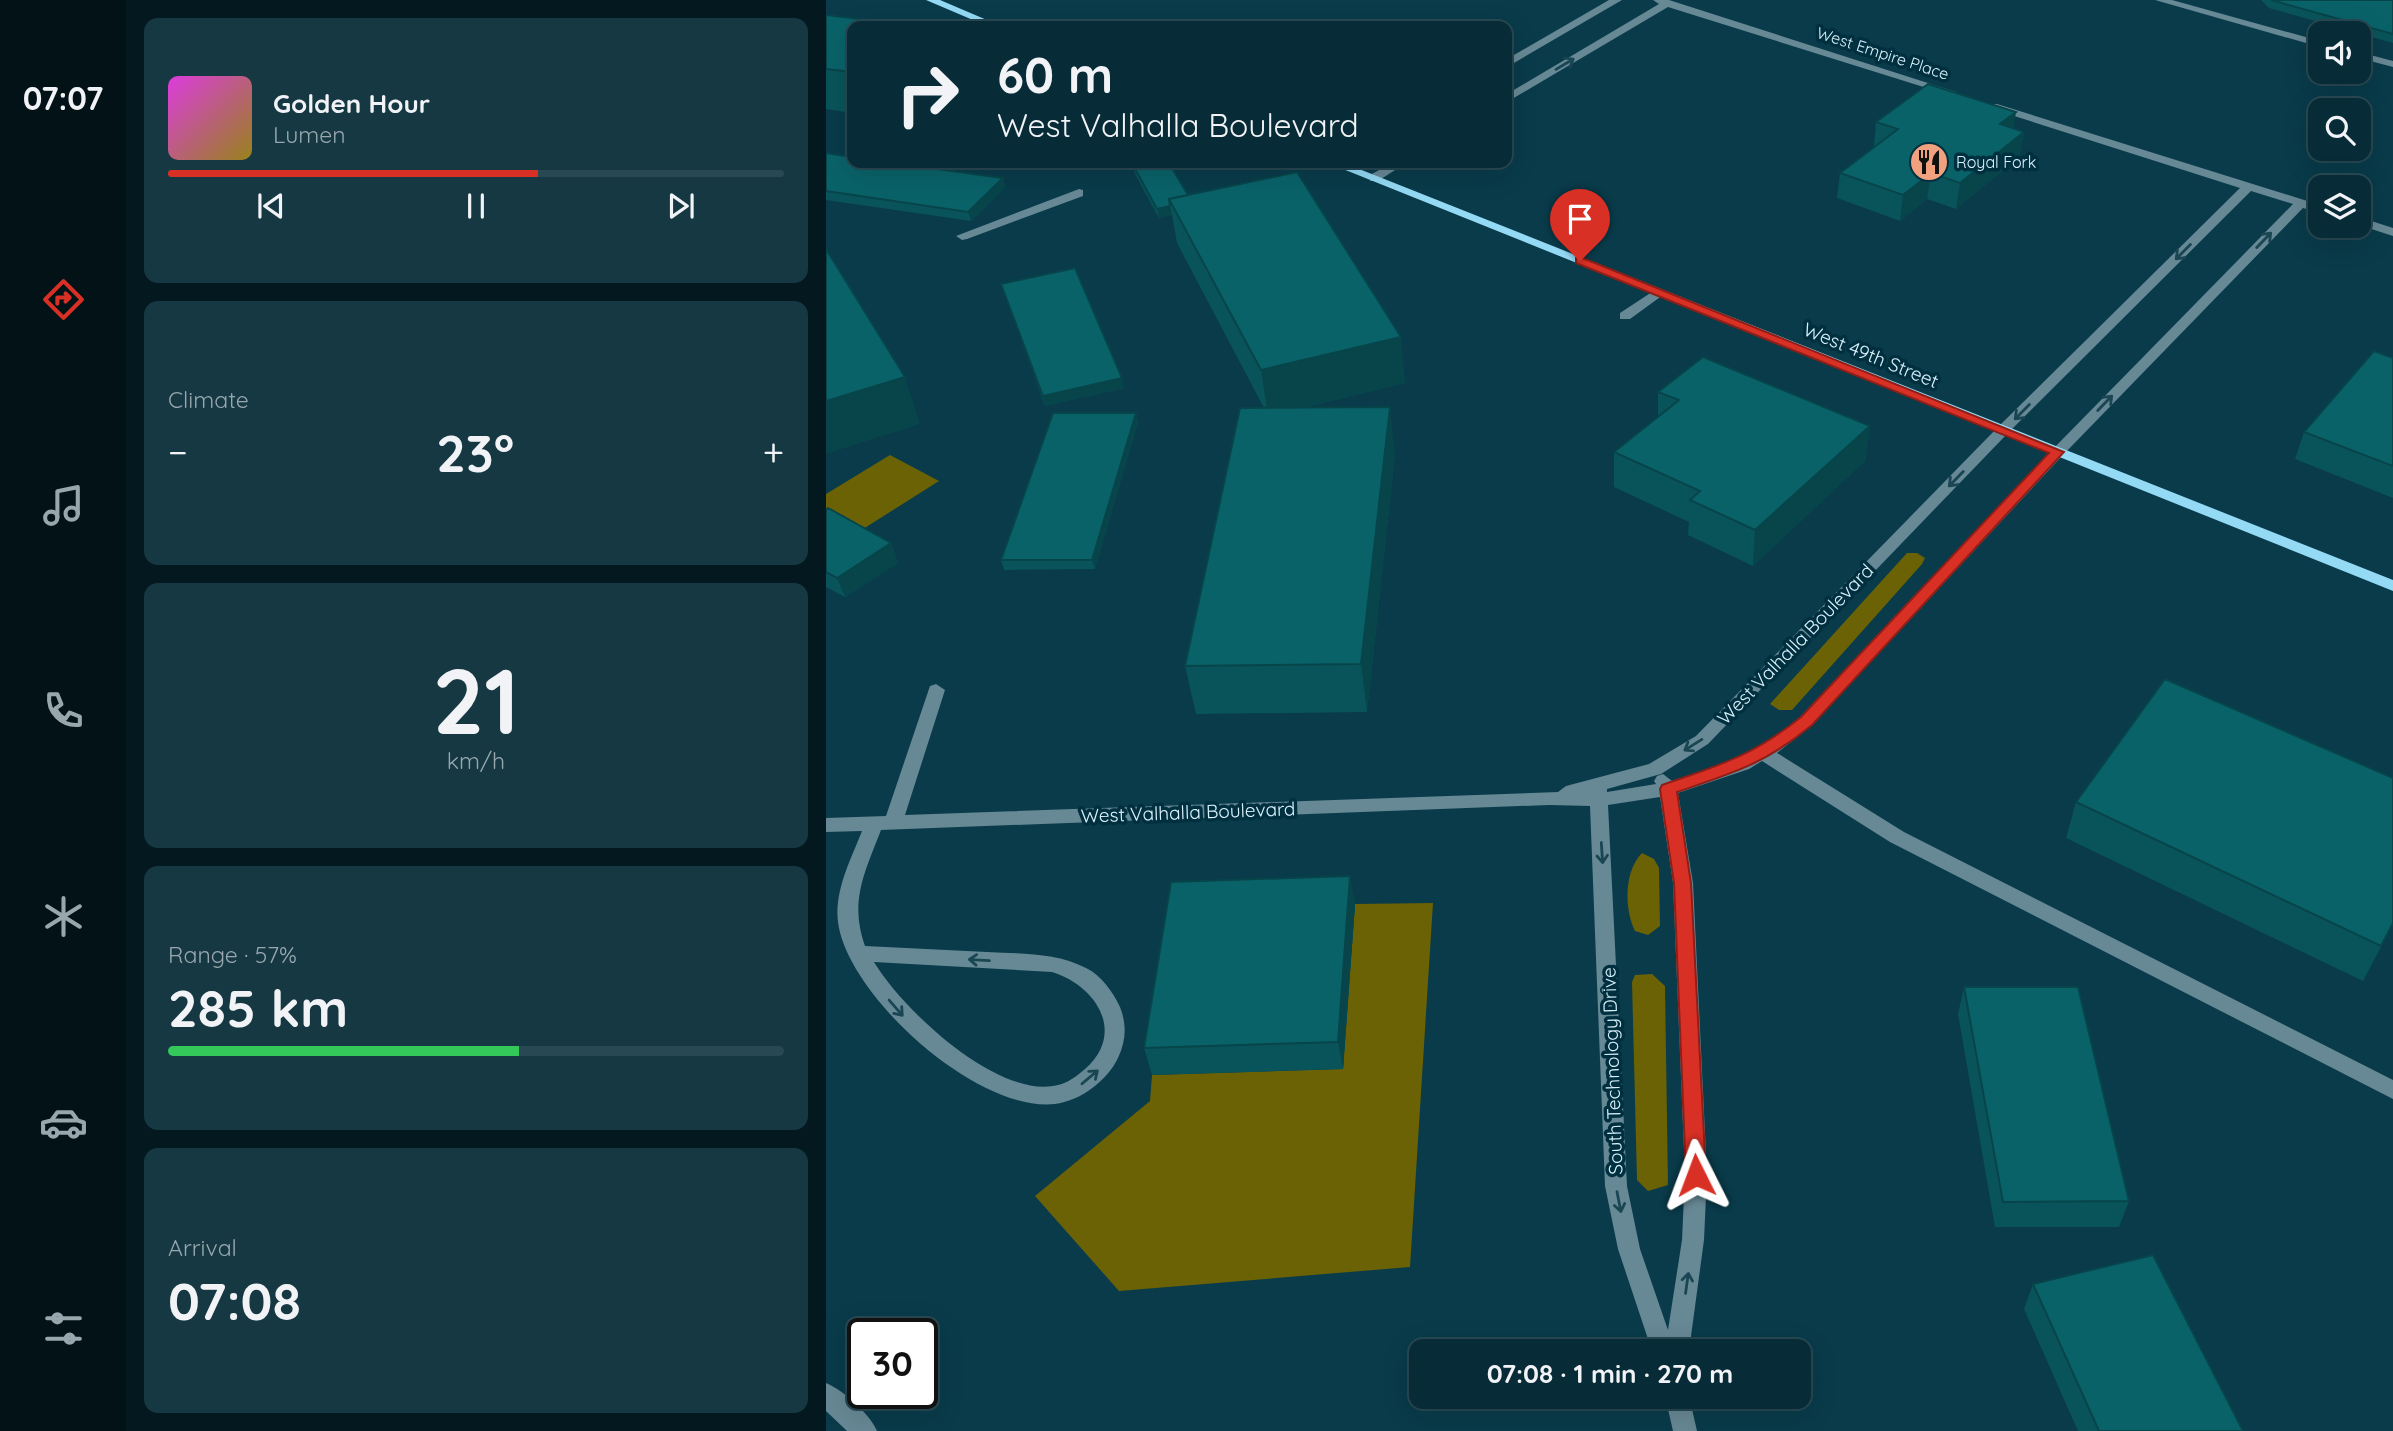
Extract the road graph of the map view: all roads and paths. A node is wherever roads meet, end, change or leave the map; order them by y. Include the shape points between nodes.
1 (931, 0) edge
2 (1617, 0) edge
3 (2160, 0) edge
4 (1663, 1) edge
5 (984, 21) edge
6 (2308, 41) edge
7 (2371, 58) edge
8 (1512, 61) edge
9 (2393, 64) edge
10 (1512, 96) edge
11 (1347, 168) edge
12 (1391, 168) edge
13 (1374, 178) junction
14 (2249, 186) junction
15 (1079, 193) dead end
16 (2301, 203) junction
17 (2308, 205) edge
18 (2371, 225) edge
19 (2393, 232) edge
20 (962, 236) dead end
21 (1658, 292) junction
22 (1625, 316) dead end
23 (2003, 430) junction
24 (2057, 452) junction
25 (2393, 586) edge
26 (936, 690) dead end
27 (1763, 753) junction
28 (1655, 769) junction
29 (1668, 789) junction
30 (1598, 792) junction
31 (883, 823) junction
32 (826, 825) edge
33 (855, 953) junction
34 (2393, 1090) edge
35 (1660, 1339) edge
36 (1679, 1339) edge
37 (826, 1395) edge
38 (1680, 1409) edge
39 (866, 1431) edge
40 (1685, 1431) edge

1 - 5 main road
2 - 8 street
3 - 6 street
10 -> 4 street, West Empire Place
4 - 14 street, West Empire Place
7 - 9 street
11 - 13 main road, West 49th Street
12 - 13 street
13 - 21 main road, West 49th Street
14 - 16 street, West Empire Place
14 -> 23 street
15 - 20 street
16 - 17 street, West Empire Place
24 -> 16 street
18 - 19 street
21 - 22 street
21 - 23 main road, West 49th Street
23 - 24 main road, West 49th Street
23 -> 28 street, West Valhalla Boulevard via 1702,740
24 - 25 main road, West 49th Street
24 - 27 street, West Valhalla Boulevard via 1806,721
26 - 31 street
27 - 29 street, West Valhalla Boulevard
27 - 34 street via 1897,837
28 - 29 street
28 - 30 street, West Valhalla Boulevard
29 - 30 street, West Valhalla Boulevard
36 -> 29 street via 1693,1240 1696,1175 1682,883
30 - 31 street, West Valhalla Boulevard via 1549,798
30 -> 35 street, South Technology Drive via 1616,1186 1629,1250
31 - 32 street, West Valhalla Boulevard
31 - 33 street via 852,885 848,923
33 -> 33 street via 901,1015 943,1050 989,1079 1026,1095 1056,1096 1078,1087 1096,1074 1116,1040 1107,1004 1091,982 1075,971 1052,964
37 - 39 street
38 - 40 street

